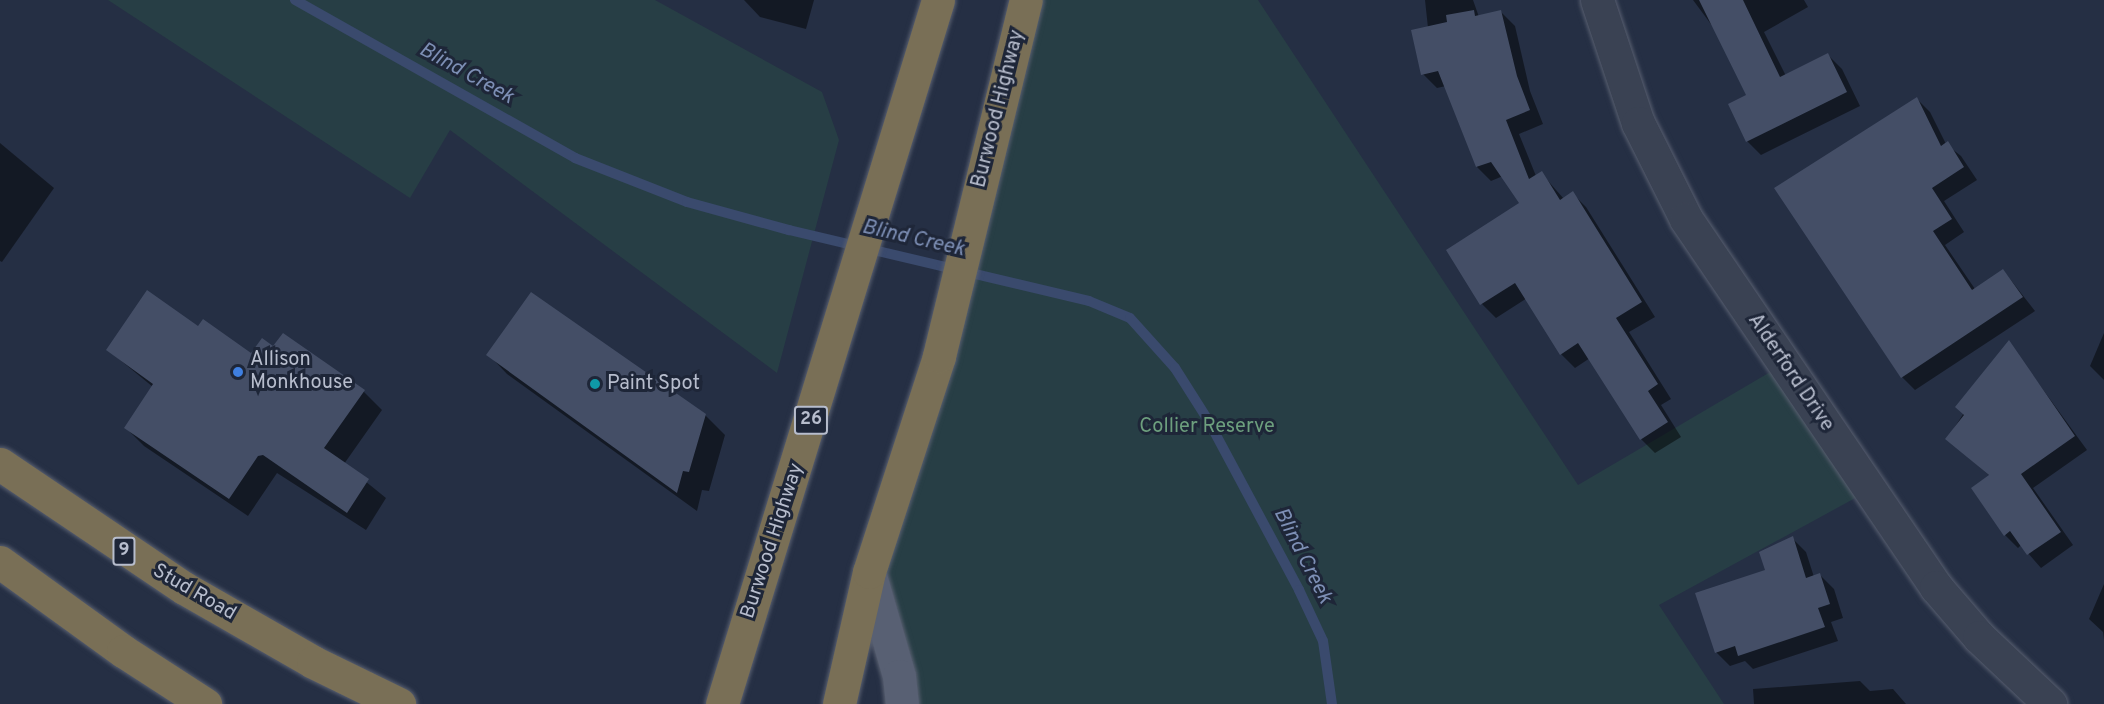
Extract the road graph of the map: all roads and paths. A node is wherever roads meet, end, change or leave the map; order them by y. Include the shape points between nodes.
1 (938, 0) edge
2 (1026, 0) edge
3 (1597, 0) edge
4 (0, 464) edge
5 (0, 562) edge
6 (869, 572) junction
7 (205, 704) edge
8 (399, 704) edge
9 (722, 704) edge
10 (839, 704) edge
11 (902, 704) edge
12 (2050, 704) edge

1 - 9 highway, Burwood Highway / 26
2 - 6 highway, Burwood Highway via 930,387
3 - 12 street, Alderford Drive via 1638,123 1686,219 1936,587 1979,637
4 - 8 highway, Stud Road / 9 via 184,588 313,662
5 - 7 highway via 123,651
6 - 10 highway, Burwood Highway
6 - 11 main road via 899,676

